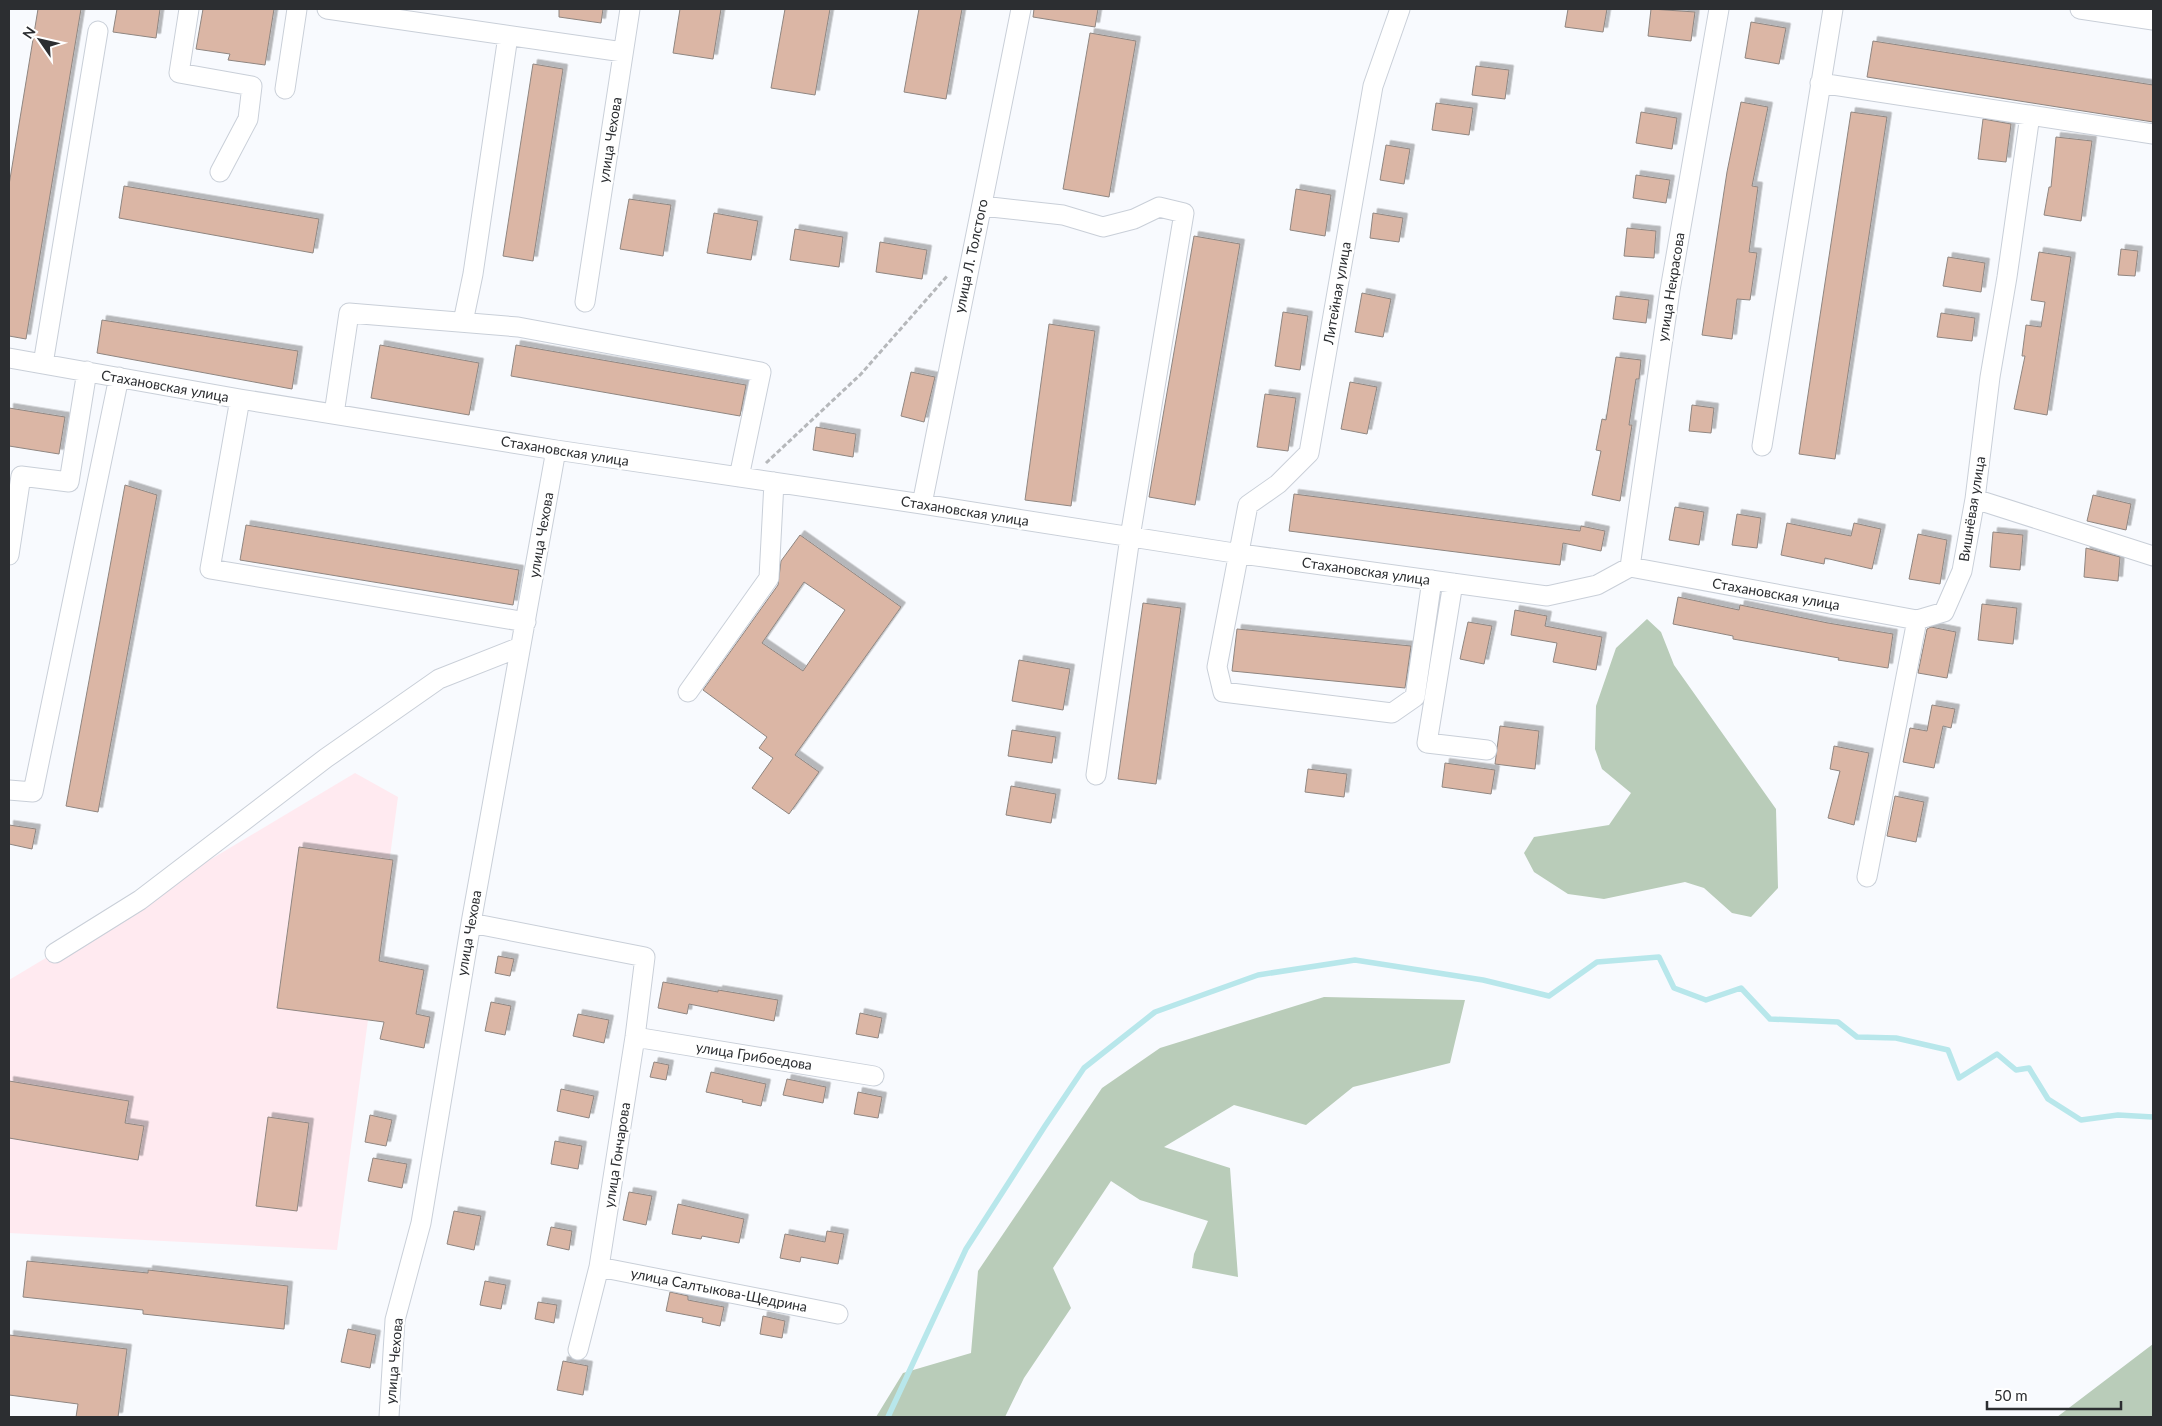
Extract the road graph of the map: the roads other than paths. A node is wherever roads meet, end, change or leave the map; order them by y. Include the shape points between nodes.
1 (189, 9) edge
2 (298, 9) edge
3 (326, 9) edge
4 (630, 9) edge
5 (1021, 9) edge
6 (1400, 9) edge
7 (1719, 9) edge
8 (1833, 9) edge
9 (2080, 9) edge
10 (2153, 20) edge
11 (98, 30) dead end
12 (508, 36) junction
13 (623, 52) junction
14 (1820, 83) junction
15 (285, 89) dead end
16 (2030, 115) junction
17 (2153, 134) edge
18 (220, 172) dead end
19 (982, 206) junction
20 (585, 302) dead end
21 (462, 322) junction
22 (9, 358) edge
23 (43, 364) junction
24 (87, 372) junction
25 (119, 377) junction
26 (240, 399) junction
27 (334, 414) junction
28 (1762, 446) dead end
29 (556, 450) junction
30 (739, 477) junction
31 (774, 482) junction
32 (1975, 499) junction
33 (922, 504) junction
34 (1130, 537) junction
35 (1238, 554) junction
36 (9, 555) edge
37 (2153, 556) edge
38 (1630, 567) junction
39 (1432, 580) junction
40 (1453, 583) junction
41 (1917, 620) junction
42 (526, 622) junction
43 (520, 646) junction
44 (688, 692) dead end
45 (1487, 750) dead end
46 (1096, 775) dead end
47 (9, 790) edge
48 (1867, 877) dead end
49 (471, 923) junction
50 (54, 953) dead end
51 (635, 1037) junction
52 (874, 1076) dead end
53 (599, 1267) junction
54 (838, 1314) dead end
55 (578, 1350) dead end
56 (389, 1417) edge

1 - 18 street via 179,73 252,86 248,119
2 - 15 street
3 - 12 street
4 - 13 street, улица Чехова
5 - 19 street, улица Л. Толстого
6 - 35 street, Литейная улица via 1373,86 1308,453 1278,484 1248,505
7 - 38 street, улица Некрасова via 1670,290
8 - 14 street
9 - 10 street
11 - 23 street
12 - 13 street
12 - 21 street via 473,274
13 - 20 street, улица Чехова
14 - 16 street
14 - 28 street
16 - 17 street
16 - 32 street, Вишнёвая улица
19 - 33 street, улица Л. Толстого
19 - 34 street via 1063,215 1103,227 1134,219 1159,207 1184,213
21 - 27 street via 349,313
21 - 30 street via 518,326 761,372
22 - 23 street, Стахановская улица
23 - 24 street, Стахановская улица
24 - 25 street, Стахановская улица
24 - 36 street via 69,482 21,476
25 - 26 street, Стахановская улица
25 - 47 street via 33,792
26 - 27 street, Стахановская улица
26 - 42 street via 210,569
27 - 29 street, Стахановская улица
29 - 30 street, Стахановская улица
29 - 42 street, улица Чехова
30 - 31 street, Стахановская улица
31 - 33 street, Стахановская улица
31 - 44 street via 769,578
32 - 37 street
32 - 41 street, Вишнёвая улица via 1962,571 1944,612
33 - 34 street, Стахановская улица
34 - 35 street, Стахановская улица
34 - 46 street
35 - 39 street, Стахановская улица
35 - 39 street, Литейная улица via 1217,667 1223,692 1392,713 1415,697
38 - 40 street, Стахановская улица via 1597,585 1547,596
38 - 41 street, Стахановская улица
39 - 40 street, Стахановская улица
40 - 45 street via 1427,743
41 - 48 street
42 - 43 street, улица Чехова
43 - 49 street, улица Чехова
43 - 50 street via 439,679 326,758 140,900
49 - 51 street, улица Гончарова via 645,957
49 - 56 street, улица Чехова via 420,1222 395,1320
51 - 52 street, улица Грибоедова
51 - 53 street, улица Гончарова
53 - 54 street, улица Салтыкова-Щедрина
53 - 55 street, улица Гончарова

